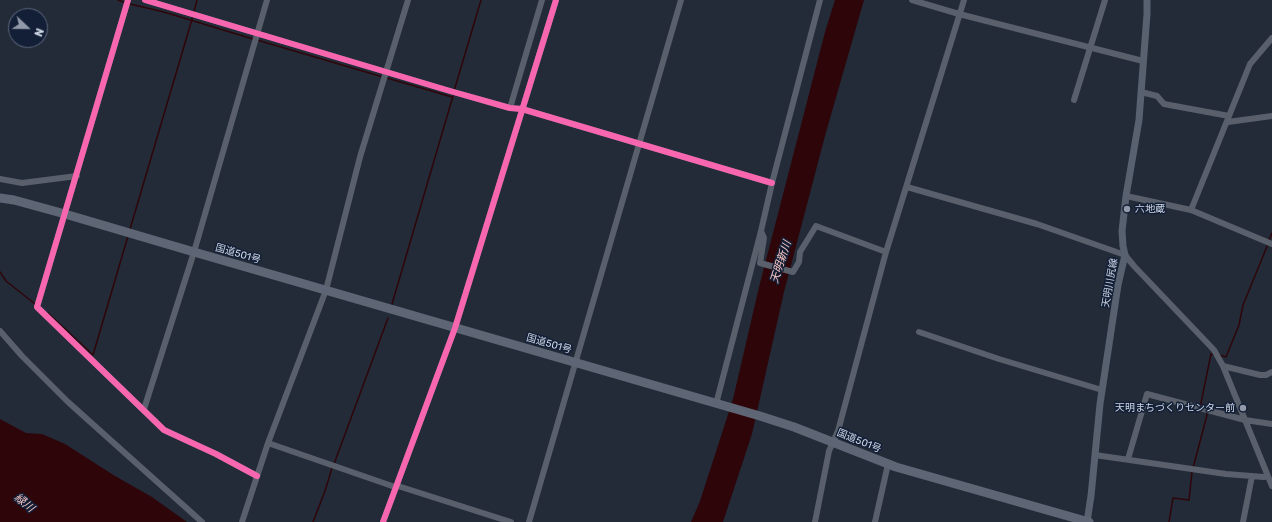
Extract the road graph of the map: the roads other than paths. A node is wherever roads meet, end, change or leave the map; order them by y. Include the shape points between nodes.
1 (145, 0) edge
2 (267, 0) edge
3 (408, 0) edge
4 (542, 0) edge
5 (556, 0) edge
6 (681, 0) edge
7 (822, 0) edge
8 (912, 0) edge
9 (964, 0) edge
10 (1105, 0) edge
11 (1147, 0) edge
12 (127, 2) edge
13 (959, 14) junction
14 (257, 33) junction
15 (1272, 38) edge
16 (1090, 48) junction
17 (1143, 61) junction
18 (387, 72) junction
19 (1140, 92) junction
20 (1074, 100) dead end
21 (510, 108) junction
22 (522, 110) junction
23 (1272, 116) edge
24 (1228, 119) junction
25 (638, 144) junction
26 (76, 176) junction
27 (0, 179) edge
28 (772, 183) junction
29 (907, 187) junction
30 (1126, 196) junction
31 (0, 198) edge
32 (1192, 210) junction
33 (65, 214) junction
34 (761, 231) junction
35 (1272, 244) edge
36 (194, 252) junction
37 (886, 252) junction
38 (1125, 255) junction
39 (326, 290) junction
40 (455, 328) junction
41 (0, 332) edge
42 (920, 332) dead end
43 (574, 363) junction
44 (1223, 366) junction
45 (1272, 372) edge
46 (1102, 390) junction
47 (718, 405) junction
48 (144, 409) junction
49 (1245, 420) junction
50 (1272, 424) edge
51 (833, 442) junction
52 (268, 443) junction
53 (1096, 455) junction
54 (1128, 459) junction
55 (888, 464) junction
56 (257, 476) junction
57 (1252, 476) junction
58 (1268, 476) junction
59 (1272, 486) edge
60 (395, 487) junction
61 (202, 522) edge
62 (242, 522) edge
63 (383, 522) edge
64 (511, 522) edge
65 (529, 522) edge
66 (815, 522) edge
67 (875, 522) edge
68 (1088, 522) edge
69 (1242, 522) edge

1 - 14 street
2 - 14 street
3 - 18 street
4 - 21 street
5 - 22 street
6 - 25 street
7 - 28 street
8 - 13 street
9 - 13 street
10 - 16 street
11 - 17 main road, 天明川尻線
12 - 26 street
13 - 16 street
13 - 29 street
14 - 18 street
14 - 36 street
15 - 24 street via 1250,64
16 - 17 street
16 - 20 street
17 - 19 main road, 天明川尻線
18 - 21 street
18 - 39 street via 360,157
19 - 24 street via 1157,96 1164,104
19 - 30 main road, 天明川尻線 via 1139,120
21 - 22 street
22 - 25 street
22 - 40 street
23 - 24 street
24 - 32 street
25 - 28 street
25 - 43 street
26 - 27 street via 22,183
26 - 33 street
28 - 34 street
29 - 37 street
29 - 38 street via 1037,224
30 - 32 street
30 - 38 main road, 天明川尻線 via 1122,231
31 - 33 highway, 国道501号
32 - 35 street
33 - 36 highway, 国道501号
33 - 48 street via 37,307 129,398
34 - 37 street via 764,238 760,263 793,272 799,262 800,252 816,226
34 - 47 street
36 - 39 highway, 国道501号
36 - 48 street
37 - 51 street
38 - 44 street via 1209,344
38 - 46 main road, 天明川尻線
39 - 40 highway, 国道501号
39 - 52 street
40 - 43 highway, 国道501号
40 - 60 street
41 - 61 street via 68,402
42 - 46 street
43 - 47 highway, 国道501号
43 - 65 street
44 - 45 street via 1260,375
44 - 49 street
46 - 53 main road, 天明川尻線
47 - 51 highway, 国道501号 via 760,416
48 - 56 street via 164,430
49 - 50 street
49 - 54 street via 1147,394
49 - 58 street
51 - 55 highway, 国道501号
51 - 66 street
52 - 56 street
52 - 60 street
53 - 54 street
53 - 68 main road, 天明川尻線
54 - 57 street
55 - 67 street
55 - 68 highway, 国道501号
56 - 62 street
57 - 58 street
57 - 69 street
58 - 59 street
60 - 63 street
60 - 64 street

